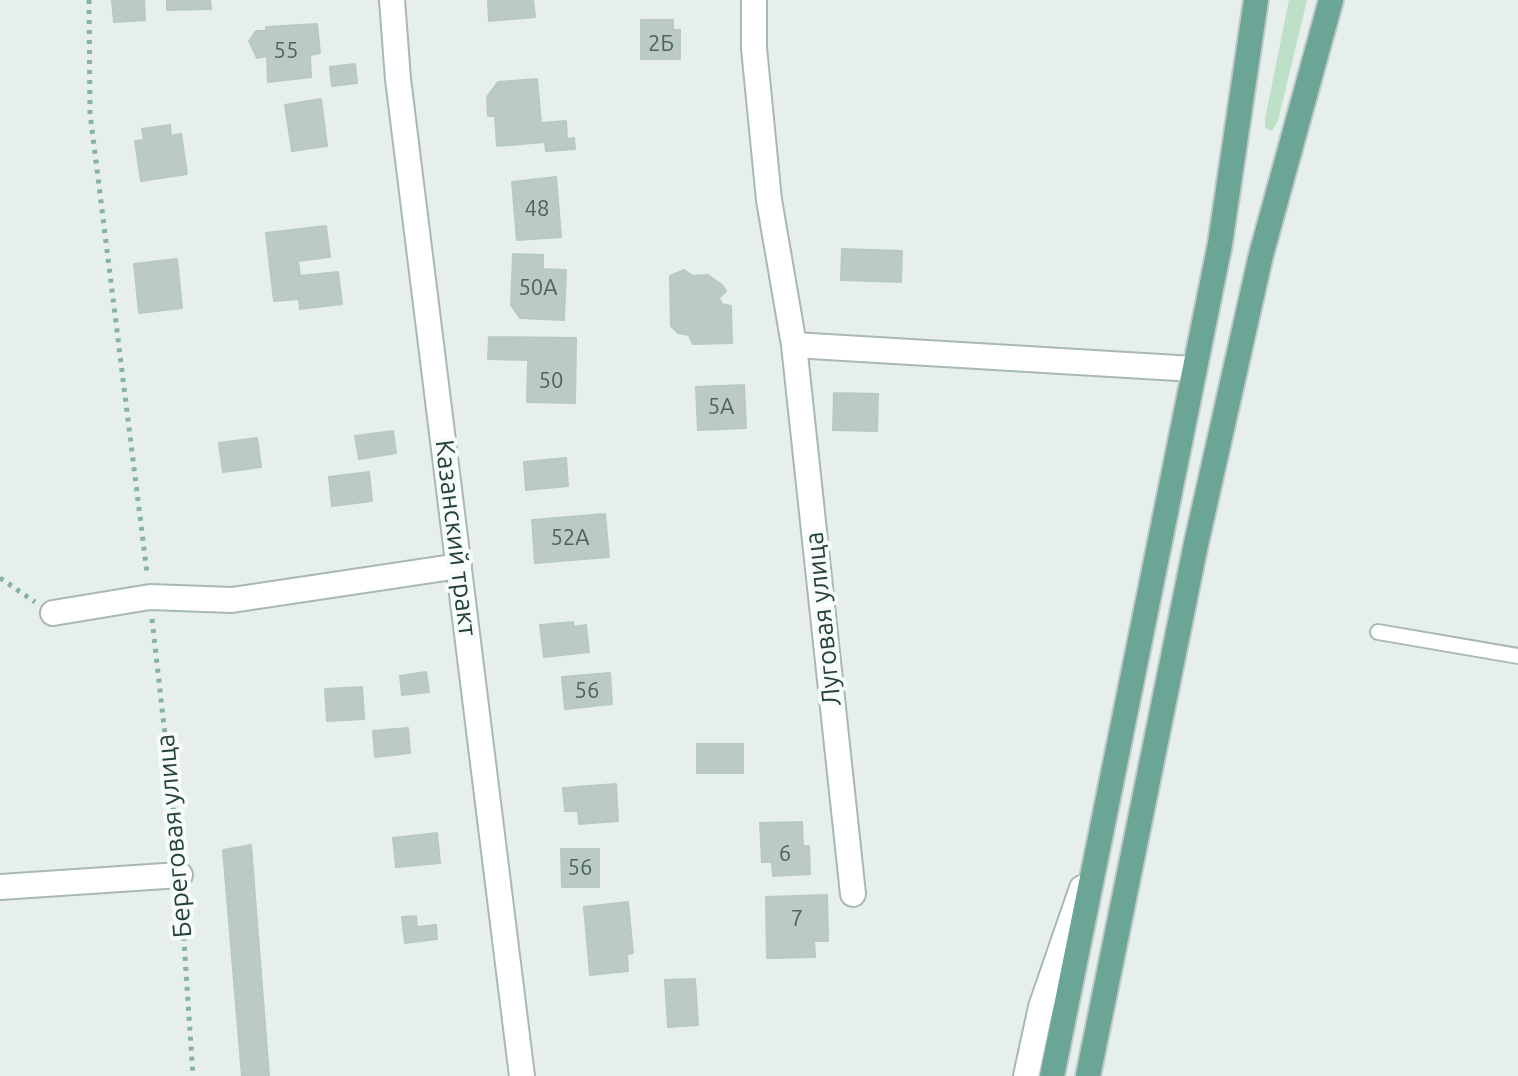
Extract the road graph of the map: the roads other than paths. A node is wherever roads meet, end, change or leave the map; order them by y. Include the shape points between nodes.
1 (392, 0) edge
2 (754, 0) edge
3 (1256, 0) edge
4 (1331, 0) edge
5 (794, 345) junction
6 (1194, 369) junction
7 (459, 566) junction
8 (53, 613) road end
9 (1378, 632) dead end
10 (1518, 656) edge
11 (1104, 821) junction
12 (180, 875) road end
13 (0, 887) edge
14 (853, 894) dead end
15 (522, 1076) edge
16 (1026, 1076) edge
17 (1052, 1076) edge
18 (1088, 1076) edge

1 - 7 street, Казанский тракт
2 - 5 street, Луговая улица via 769,200
3 - 6 main road via 1220,244
4 - 18 main road via 1261,255 1196,544
5 - 6 street
5 - 14 street, Луговая улица
6 - 11 main road
7 - 8 street via 232,600 150,597
7 - 15 street, Казанский тракт
9 - 10 lane
11 - 16 street via 1041,1007
11 - 17 main road
12 - 13 street

